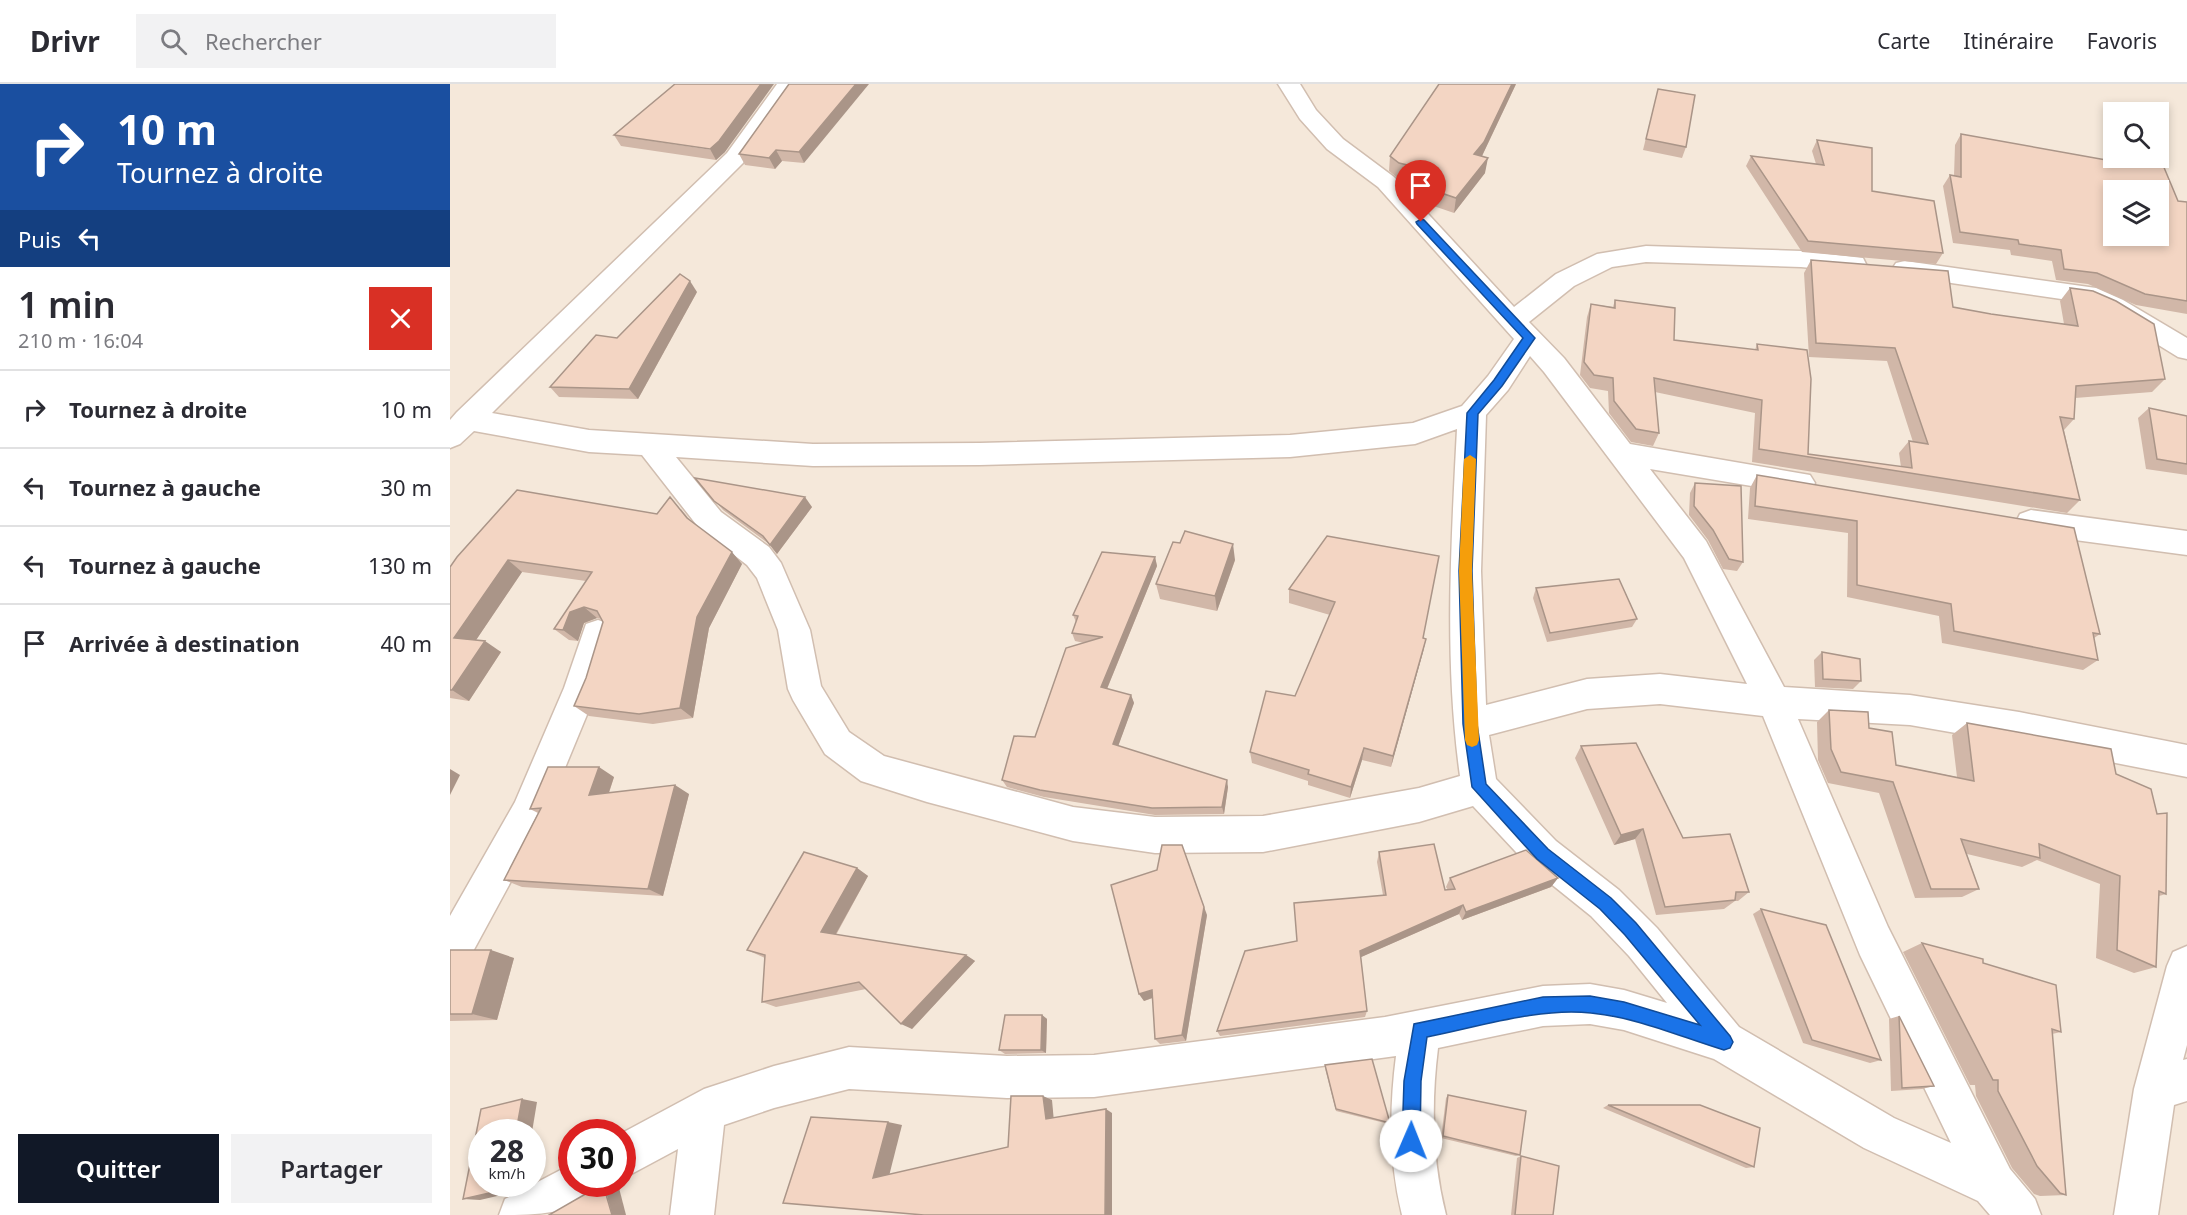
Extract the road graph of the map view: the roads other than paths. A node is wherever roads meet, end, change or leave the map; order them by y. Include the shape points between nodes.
1 (788, 84) edge
2 (1289, 84) edge
3 (1521, 329) junction
4 (2187, 350) edge
5 (1472, 413) junction
6 (458, 428) edge
7 (650, 445) junction
8 (1620, 453) junction
9 (1826, 487) edge
10 (2008, 518) edge
11 (2187, 543) edge
12 (598, 634) edge
13 (1774, 702) junction
14 (1470, 724) junction
15 (2187, 761) edge
16 (1479, 787) junction
17 (450, 954) edge
18 (2187, 966) edge
19 (1420, 1030) junction
20 (1724, 1042) junction
21 (2171, 1084) edge
22 (704, 1110) junction
23 (636, 1149) edge
24 (558, 1194) edge
25 (2006, 1200) edge
26 (521, 1215) edge
27 (692, 1215) edge
28 (1424, 1215) edge
29 (2136, 1215) edge

1 - 6 street via 735,158
2 - 3 street via 1308,114 1335,144 1386,182
3 - 4 street via 1565,280 1606,260 1646,254 1881,266 2086,294 2114,306
3 - 5 street via 1498,383
3 - 8 street via 1554,365
5 - 7 street via 1415,433 1290,446 813,455
5 - 14 street via 1465,571
6 - 7 street
7 - 16 street via 710,520 758,556 770,572 794,630 805,688 837,743 874,769 1073,824 1155,835 1263,834 1419,805
8 - 9 street
8 - 13 street via 1695,550
10 - 11 street
12 - 17 street via 581,688 528,814
13 - 14 street via 1660,689 1587,694
13 - 15 street via 1910,710
13 - 25 street via 1874,941
14 - 16 street
16 - 20 street via 1543,854 1613,911
18 - 21 street
19 - 20 street via 1543,1006 1590,1004 1624,1010
19 - 22 street via 1094,1076 1007,1077 849,1068
19 - 28 street via 1411,1141
20 - 25 street via 1879,1133
21 - 29 street
22 - 23 street
22 - 27 street
24 - 26 street

